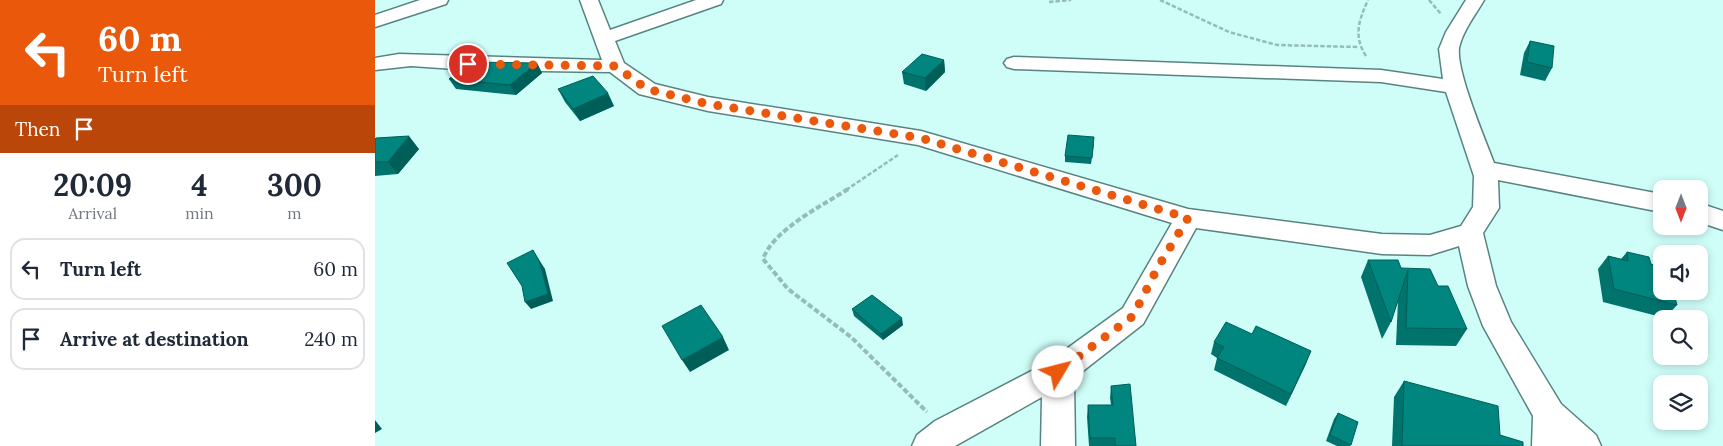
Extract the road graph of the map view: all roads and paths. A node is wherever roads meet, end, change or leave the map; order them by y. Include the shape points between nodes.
1 (439, 0) edge
2 (589, 0) edge
3 (714, 0) edge
4 (1071, 0) edge
5 (1160, 0) edge
6 (1368, 0) edge
7 (1475, 0) edge
8 (1049, 2) dead end
9 (375, 21) edge
10 (605, 38) junction
11 (1359, 47) junction
12 (1015, 63) dead end
13 (375, 64) edge
14 (615, 66) junction
15 (1381, 76) junction
16 (1455, 87) junction
17 (921, 138) junction
18 (1483, 169) junction
19 (1653, 201) edge
20 (1708, 215) edge
21 (1188, 218) junction
22 (1723, 221) edge
23 (1470, 233) junction
24 (1058, 372) junction
25 (1549, 414) junction
26 (938, 439) edge
27 (1058, 446) edge
28 (1549, 446) edge
29 (1584, 446) edge

1 - 9 street
2 - 10 street
3 - 10 street
4 - 8 path
5 - 11 path via 1229,32 1277,45
6 - 11 path via 1356,26
7 - 16 street via 1449,49
10 - 14 street
11 - 15 path
12 - 15 street
13 - 14 street via 389,60 423,60 468,64
14 - 17 street via 647,89 708,104
15 - 16 street
16 - 18 street
17 - 21 street
17 - 26 path via 779,236 767,248 763,259 773,276 799,300 839,327
18 - 19 street
18 - 23 street via 1486,208
20 - 22 street
21 - 23 street via 1382,244 1430,245
21 - 24 street via 1133,316
23 - 25 street via 1482,286 1498,326
24 - 26 street
24 - 27 street
25 - 28 street
25 - 29 street

